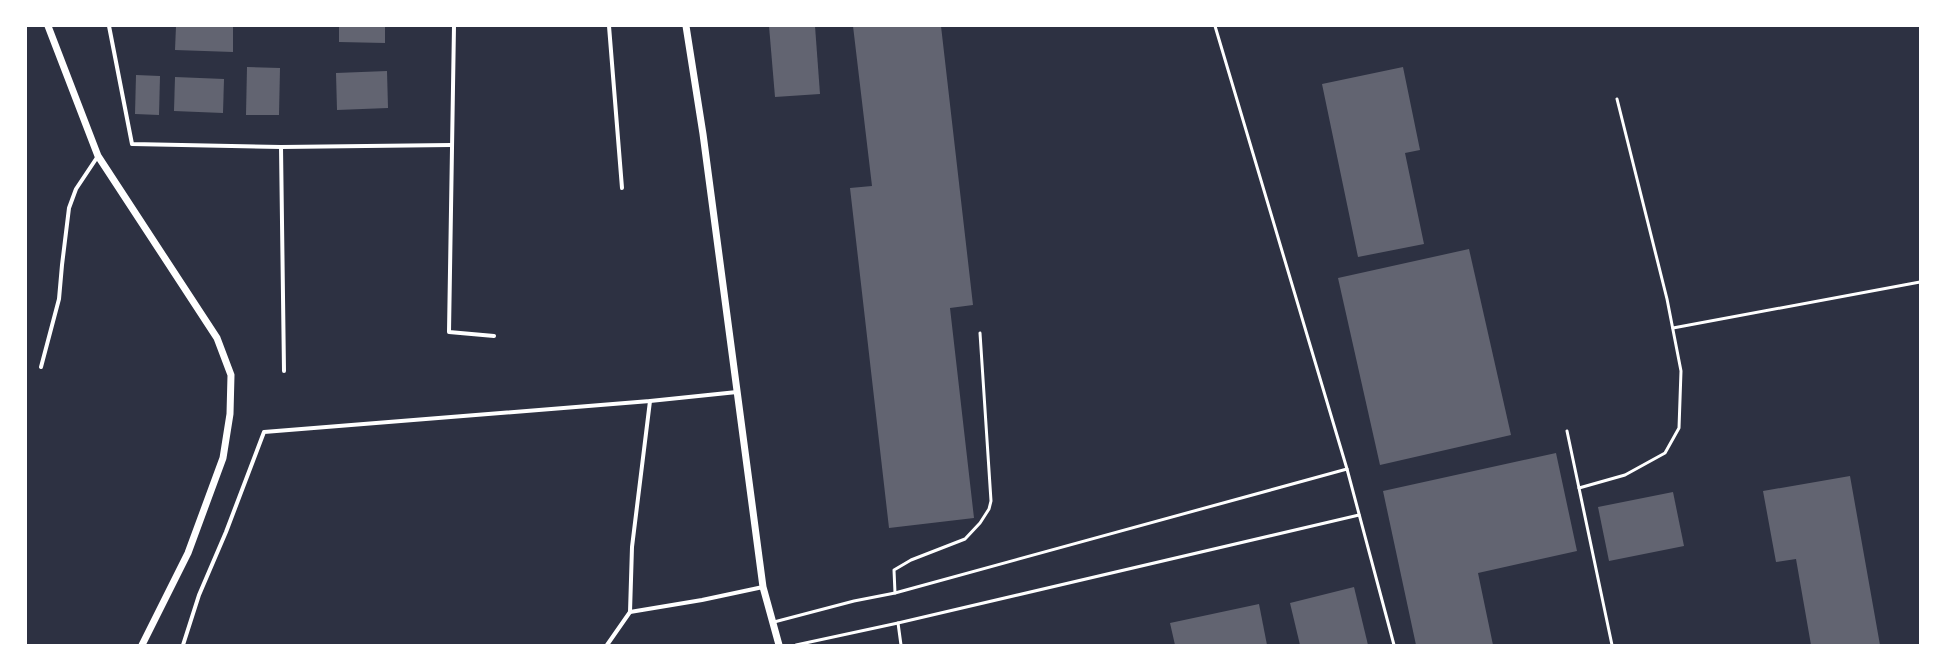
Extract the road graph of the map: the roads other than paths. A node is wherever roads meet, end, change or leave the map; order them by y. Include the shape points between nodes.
1 (48, 26) edge
2 (110, 26) edge
3 (454, 26) edge
4 (609, 26) edge
5 (686, 26) edge
6 (1215, 26) edge
7 (1617, 99) dead end
8 (452, 145) junction
9 (281, 147) junction
10 (98, 156) junction
11 (622, 188) dead end
12 (1920, 282) edge
13 (1673, 328) junction
14 (980, 333) dead end
15 (494, 336) dead end
16 (41, 367) dead end
17 (284, 372) dead end
18 (737, 392) junction
19 (650, 401) junction
20 (1567, 431) dead end
21 (1347, 469) junction
22 (1579, 488) junction
23 (1359, 515) junction
24 (763, 587) junction
25 (895, 593) junction
26 (630, 612) junction
27 (774, 622) junction
28 (898, 623) junction
29 (142, 645) edge
30 (184, 645) edge
31 (607, 645) edge
32 (779, 645) edge
33 (796, 645) edge
34 (901, 645) edge
35 (1394, 645) edge
36 (1612, 645) edge

1 - 10 street
2 - 9 street via 132,144
3 - 8 street
4 - 11 street
5 - 18 street via 704,134
6 - 21 lane
7 - 13 lane
8 - 9 street
8 - 15 street via 449,332
9 - 17 street
10 - 16 street via 76,190 69,208 59,299
10 - 29 street via 217,338 231,375 230,414 222,458 188,553
12 - 13 lane
13 - 22 lane via 1681,371 1679,428 1665,453 1625,475
14 - 25 lane via 991,501 989,509 965,539 911,560 894,570
18 - 19 street
18 - 24 street
19 - 26 street via 632,547
19 - 30 street via 264,432 199,595
20 - 22 lane
21 - 23 lane
21 - 25 lane
22 - 36 lane
23 - 28 lane
23 - 35 lane
24 - 26 street
24 - 27 street
25 - 27 lane
26 - 31 street
27 - 32 street
28 - 33 lane
28 - 34 lane

